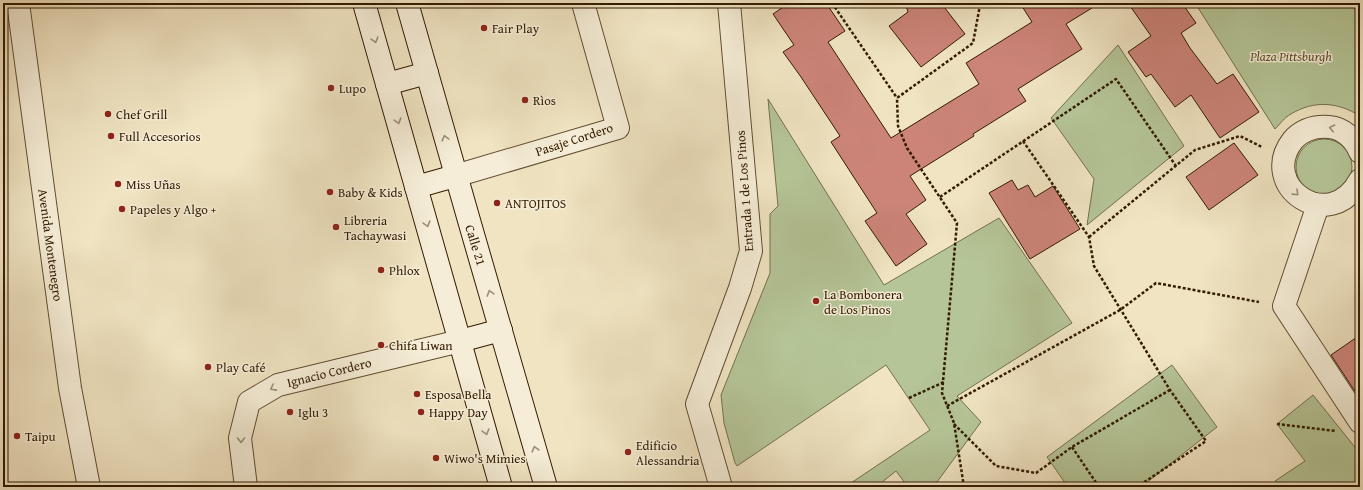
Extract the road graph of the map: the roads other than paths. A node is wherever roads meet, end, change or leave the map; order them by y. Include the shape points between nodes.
1 (364, 3) edge
2 (407, 3) edge
3 (583, 3) edge
4 (729, 3) edge
5 (13, 8) edge
6 (427, 73) junction
7 (387, 84) junction
8 (1360, 152) edge
9 (455, 176) junction
10 (1360, 180) edge
11 (416, 187) junction
12 (1318, 205) junction
13 (501, 330) junction
14 (460, 341) junction
15 (1360, 422) edge
16 (89, 487) edge
17 (246, 487) edge
18 (501, 487) edge
19 (546, 487) edge
20 (721, 487) edge

1 -> 7 street
2 - 6 street, Calle 21
3 - 9 street, Pasaje Cordero via 618,128
4 - 20 street, Entrada 1 de Los Pinos via 751,251 697,404
5 - 16 street, Avenida Montenegro via 70,388
6 - 7 street
9 -> 6 street, Calle 21
7 -> 11 street
8 -> 12 street via 1353,139 1333,127 1320,126 1307,130 1288,146 1284,158 1287,183 1305,202
9 - 11 street
13 -> 9 street, Calle 21
10 - 12 street via 1348,197 1328,205
11 -> 14 street
12 - 15 street via 1284,306
13 - 14 street, Ignacio Cordero
19 -> 13 street, Calle 21
14 -> 17 street, Ignacio Cordero via 278,385 249,402 240,438
14 -> 18 street

